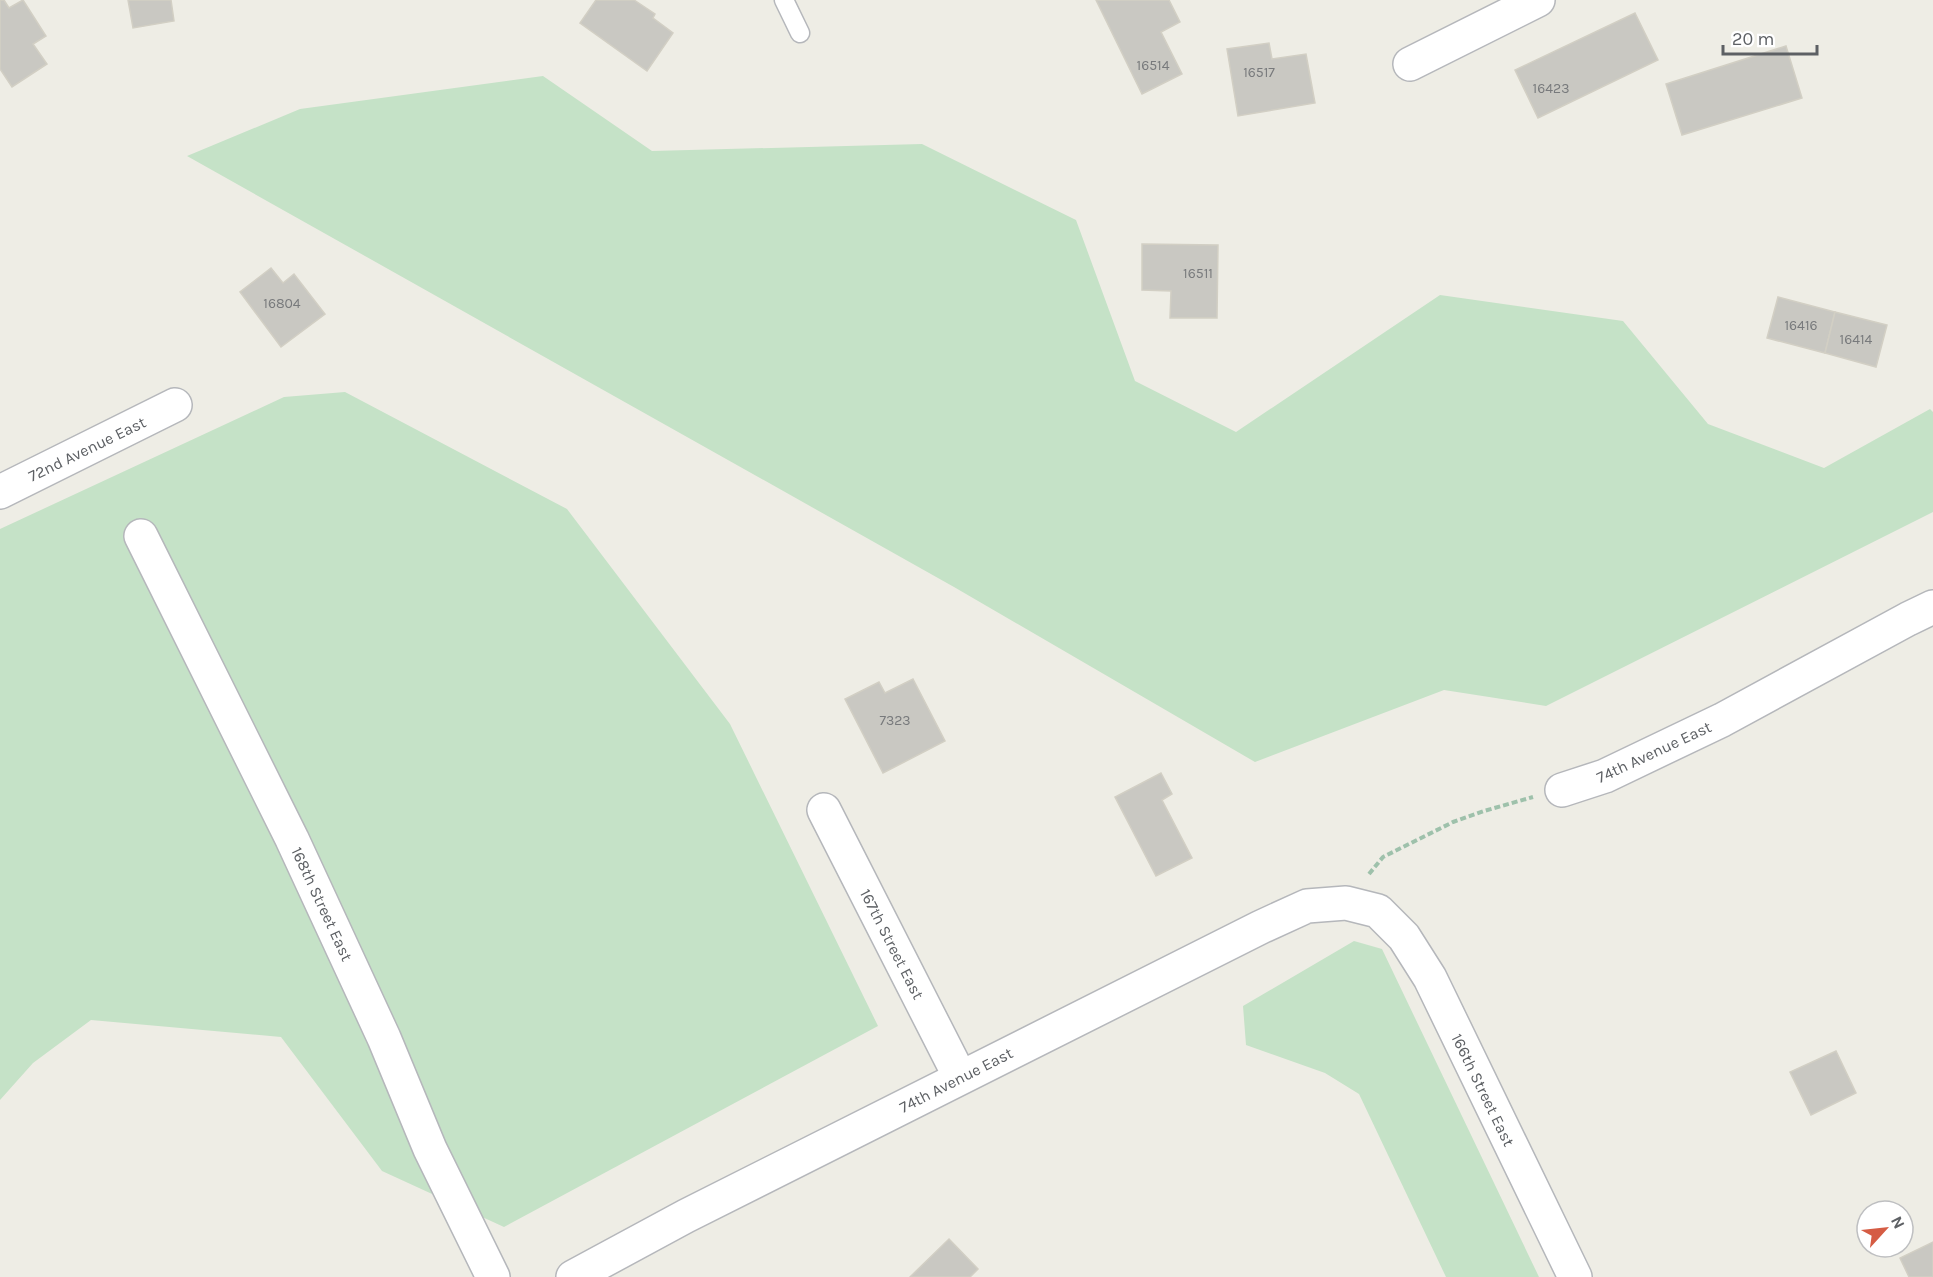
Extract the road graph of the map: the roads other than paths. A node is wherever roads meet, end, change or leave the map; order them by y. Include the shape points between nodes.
1 (784, 0) edge
2 (1538, 0) edge
3 (800, 33) dead end
4 (1410, 64) dead end
5 (175, 405) dead end
6 (0, 492) edge
7 (141, 536) dead end
8 (1933, 608) edge
9 (1562, 790) road end
10 (824, 810) dead end
11 (1378, 911) joint
12 (960, 1077) junction
13 (493, 1277) edge
14 (573, 1277) edge
15 (1575, 1277) edge

1 - 3 lane
2 - 4 street
5 - 6 street, 72nd Avenue East
7 - 13 street, 168th Street East via 292,839 384,1038 430,1149
8 - 9 street, 74th Avenue East via 1712,725 1605,776
10 - 12 street, 167th Street East
11 - 12 street, 74th Avenue East via 1346,903 1307,906
11 - 15 street, 166th Street East via 1404,937 1430,978
12 - 14 street, 74th Avenue East

